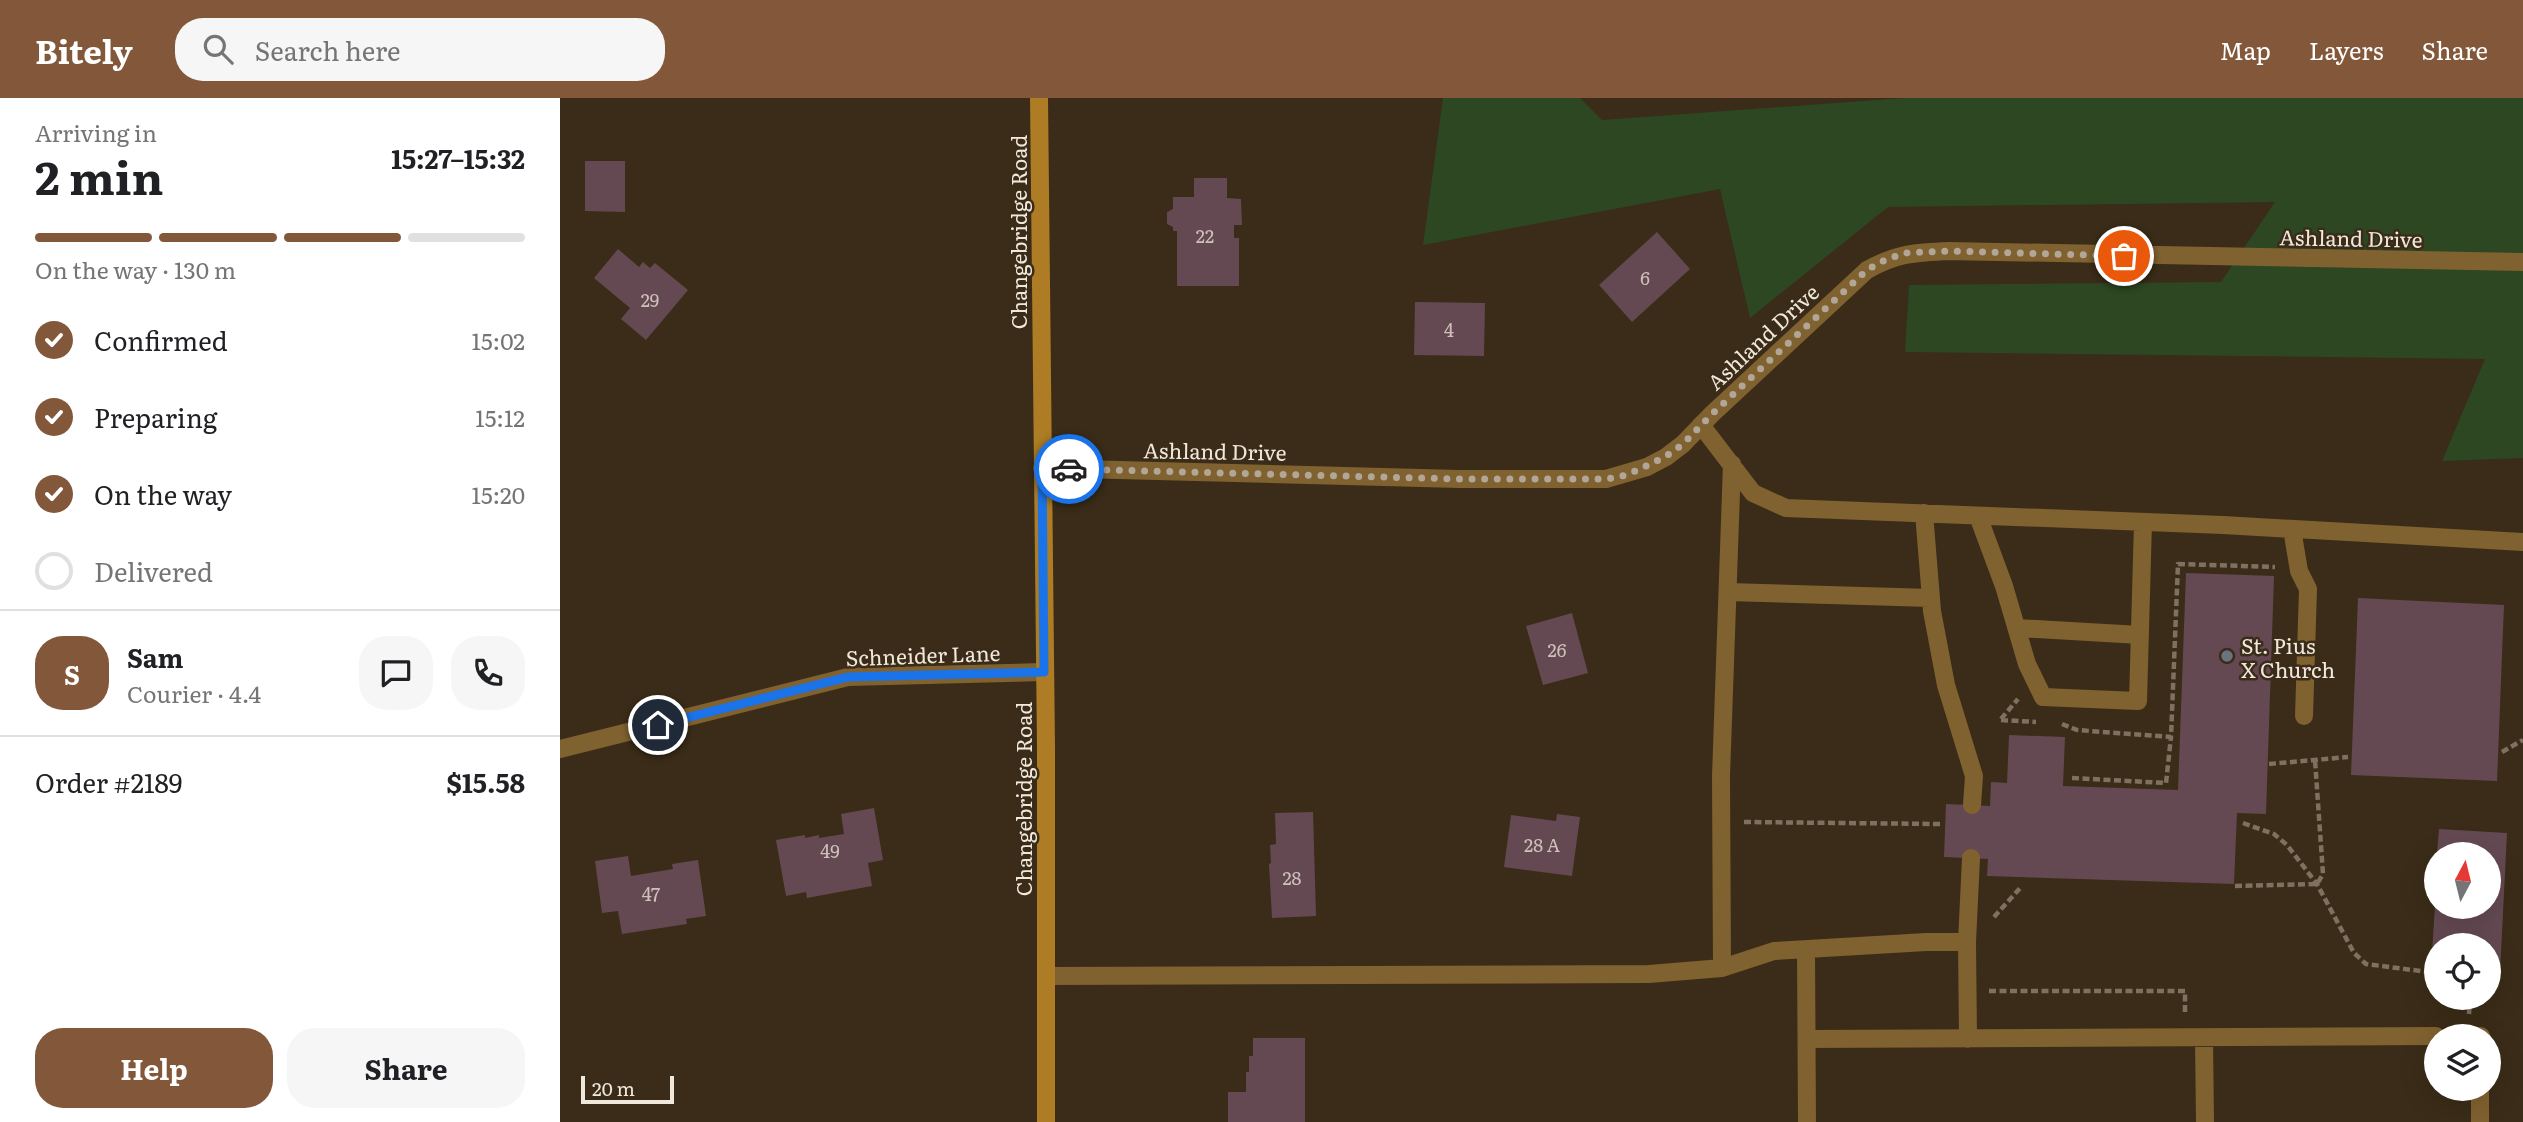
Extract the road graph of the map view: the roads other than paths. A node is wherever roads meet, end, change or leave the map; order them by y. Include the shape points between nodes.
1 (1039, 98) edge
2 (2523, 262) edge
3 (1701, 425) junction
4 (1732, 464) junction
5 (1042, 468) junction
6 (1924, 513) junction
7 (1978, 516) junction
8 (2143, 522) junction
9 (2292, 529) junction
10 (2523, 542) edge
11 (1728, 592) junction
12 (1931, 597) junction
13 (2017, 628) junction
14 (2140, 635) junction
15 (1044, 672) junction
16 (2304, 716) dead end
17 (560, 749) edge
18 (1972, 805) dead end
19 (1971, 858) dead end
20 (1968, 942) junction
21 (1806, 950) junction
22 (1722, 968) junction
23 (1046, 976) junction
24 (2424, 1036) edge
25 (2194, 1038) junction
26 (1968, 1039) junction
27 (1807, 1040) junction
28 (2480, 1101) edge
29 (1046, 1122) edge
30 (1807, 1122) edge
31 (2205, 1122) edge
32 (2480, 1122) edge

1 - 5 main road, Changebridge Road
2 - 3 street, Ashland Drive via 1905,253 1867,270
3 - 4 street
3 - 5 street, Ashland Drive via 1665,457 1627,475 1606,479
4 - 6 street via 1753,493 1786,508
4 - 11 street
5 - 15 main road, Changebridge Road
6 - 7 street
6 - 12 street
7 - 8 street
7 - 13 street
8 - 9 street
8 - 14 street
9 - 10 street
9 - 16 street via 2299,570 2308,589
11 - 12 street
11 - 22 street via 1721,776
12 - 18 street via 1946,685 1974,776
13 - 14 street
13 - 14 street via 2026,664 2043,697 2138,701
15 - 17 street, Schneider Lane via 848,677
15 - 23 main road, Changebridge Road
19 - 20 street
20 - 21 street
20 - 26 street
21 - 22 street via 1774,951
21 - 27 street
22 - 23 street via 1649,974
23 - 29 main road, Changebridge Road
24 - 25 street
25 - 26 street
25 - 31 street
26 - 27 street
27 - 30 street
28 - 32 street

